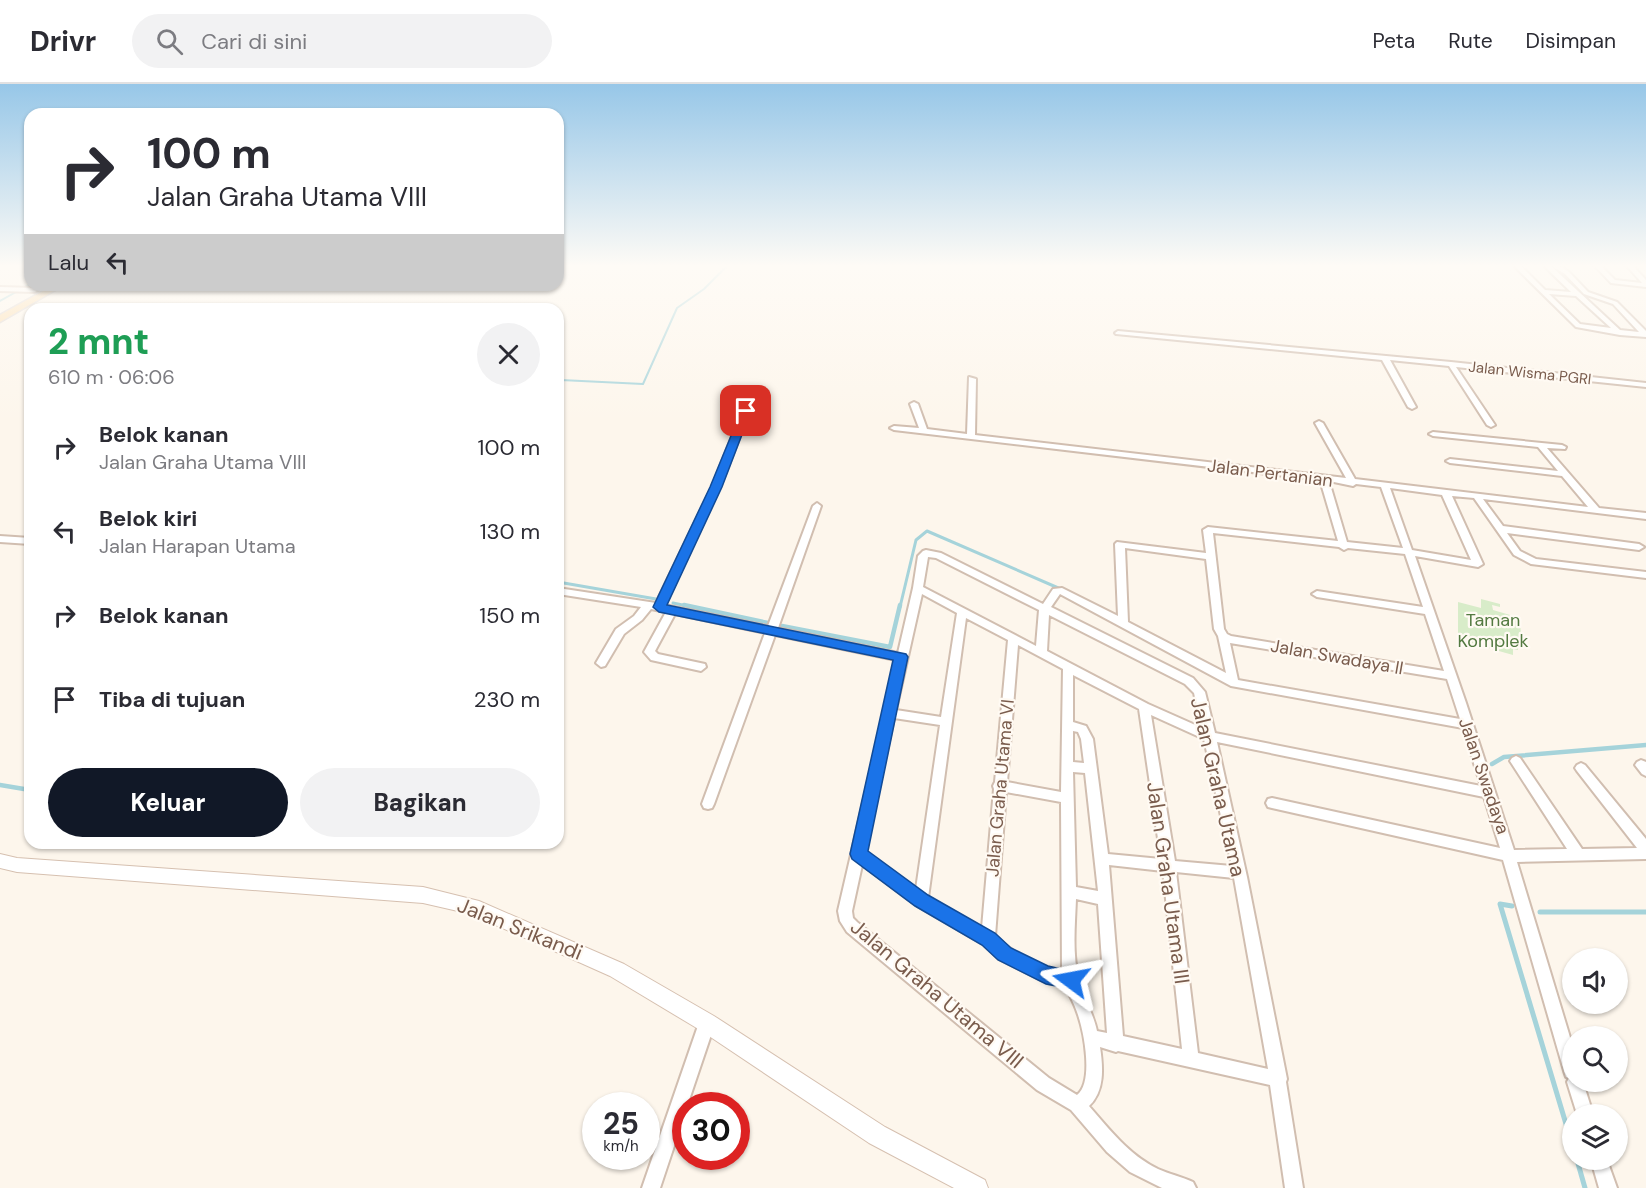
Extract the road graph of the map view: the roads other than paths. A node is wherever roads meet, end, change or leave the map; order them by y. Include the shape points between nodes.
1 (1569, 318) edge
2 (1603, 318) edge
3 (1629, 318) edge
4 (1118, 333) dead end
5 (1620, 333) junction
6 (1646, 335) edge
7 (1385, 358) junction
8 (1451, 364) junction
9 (972, 379) dead end
10 (1646, 385) edge
11 (753, 393) dead end
12 (914, 404) dead end
13 (1412, 407) dead end
14 (1319, 423) dead end
15 (1491, 425) dead end
16 (894, 428) dead end
17 (924, 431) junction
18 (1433, 434) dead end
19 (971, 437) junction
20 (1540, 445) junction
21 (1562, 447) dead end
22 (1450, 461) dead end
23 (1566, 474) junction
24 (1324, 480) junction
25 (1353, 483) junction
26 (1384, 485) junction
27 (1446, 493) junction
28 (1477, 497) junction
29 (818, 506) dead end
30 (1598, 511) junction
31 (1646, 516) edge
32 (1501, 529) junction
33 (0, 539) edge
34 (24, 541) edge
35 (1344, 547) junction
36 (1639, 547) dead end
37 (1409, 552) junction
38 (923, 556) joint
39 (1210, 557) junction
40 (1646, 575) edge
41 (918, 588) junction
42 (564, 592) edge
43 (1317, 594) dead end
44 (654, 606) junction
45 (672, 610) junction
46 (962, 610) junction
47 (1044, 610) junction
48 (1429, 611) junction
49 (1123, 622) junction
50 (773, 632) junction
51 (1223, 636) junction
52 (1013, 637) junction
53 (1041, 654) junction
54 (901, 657) junction
55 (601, 663) dead end
56 (701, 667) dead end
57 (1068, 668) junction
58 (1450, 676) junction
59 (1233, 682) junction
60 (1144, 707) junction
61 (889, 713) junction
62 (946, 722) junction
63 (1466, 724) junction
64 (1067, 725) junction
65 (1209, 736) junction
66 (1516, 761) dead end
67 (1067, 766) junction
68 (1581, 768) dead end
69 (1090, 769) junction
70 (999, 786) junction
71 (1490, 793) junction
72 (1067, 798) junction
73 (1272, 803) dead end
74 (708, 804) dead end
75 (1646, 851) edge
76 (858, 854) junction
77 (1578, 854) junction
78 (1511, 856) junction
79 (1102, 859) junction
80 (0, 861) edge
81 (1169, 866) junction
82 (1239, 873) junction
83 (1069, 892) junction
84 (1105, 898) junction
85 (921, 901) junction
86 (988, 939) junction
87 (1071, 980) junction
88 (707, 1023) junction
89 (1562, 1036) edge
90 (1091, 1037) junction
91 (1116, 1044) junction
92 (1191, 1059) junction
93 (1279, 1079) junction
94 (1077, 1104) junction
95 (1602, 1170) edge
96 (651, 1188) edge
97 (977, 1188) edge
98 (1187, 1188) edge
99 (1293, 1188) edge
100 (1608, 1188) edge

1 - 5 street via 1578,326
2 - 5 street
3 - 6 street
4 - 7 street
5 - 6 street
7 - 8 street
7 - 13 street
8 - 10 street, Jalan Wisma PGRI
8 - 15 street, Jalan Wisma PGRI
9 - 19 street
11 - 44 street via 716,487
12 - 17 street
14 - 25 street
16 - 17 street, Jalan Pertanian
17 - 19 street, Jalan Pertanian
18 - 20 street
19 - 24 street, Jalan Pertanian
20 - 21 street
20 - 23 street
22 - 23 street
23 - 30 street
24 - 25 street, Jalan Pertanian
24 - 35 street
25 - 26 street, Jalan Pertanian
26 - 27 street, Jalan Pertanian
26 - 37 street, Jalan Swadaya
27 - 28 street, Jalan Pertanian
27 - 37 street via 1478,564
28 - 30 street, Jalan Pertanian
28 - 32 street
29 - 50 street
30 - 31 street, Jalan Pertanian
32 - 36 street
32 - 40 street via 1517,553 1531,561
33 - 34 street
35 - 37 street
35 - 39 street via 1210,530
37 - 48 street, Jalan Swadaya
38 - 41 street, Jalan Graha Utama VIII
38 - 47 street, Jalan Graha Utama via 938,555
39 - 49 street via 1120,544
39 - 51 street
41 - 46 street
41 - 54 street, Jalan Graha Utama VIII
42 - 44 street
43 - 48 street
44 - 45 street
44 - 55 street via 620,632
45 - 50 street
45 - 56 street via 649,652 655,657
46 - 52 street
46 - 62 street
47 - 49 street via 1055,593 1066,593
47 - 53 street
47 - 65 street, Jalan Graha Utama via 1194,685
48 - 58 street, Jalan Swadaya
49 - 59 street
50 - 54 street
50 - 74 street
51 - 58 street, Jalan Swadaya II
51 - 59 street
52 - 53 street
52 - 70 street, Jalan Graha Utama VI
53 - 57 street
54 - 61 street, Jalan Graha Utama VIII
57 - 60 street
57 - 64 street
58 - 63 street, Jalan Swadaya
59 - 63 street
60 - 65 street
60 - 81 street, Jalan Graha Utama III
61 - 62 street
61 - 76 street, Jalan Graha Utama VIII
62 - 85 street
63 - 71 street, Jalan Swadaya
64 - 67 street
64 - 69 street via 1082,729 1086,735
65 - 71 street
65 - 82 street, Jalan Graha Utama
66 - 77 street
67 - 69 street
67 - 72 street
68 - 75 street
69 - 79 street
70 - 72 street
70 - 86 street, Jalan Graha Utama VI
71 - 78 street, Jalan Swadaya
72 - 83 street
73 - 78 street
75 - 77 street
76 - 85 street
76 - 94 street, Jalan Graha Utama VIII via 845,911 852,927 1043,1084
77 - 78 street
78 - 89 street, Jalan Swadaya
79 - 81 street
79 - 84 street
80 - 88 main road, Jalan Srikandi via 423,895 473,907 572,949
81 - 82 street
81 - 92 street, Jalan Graha Utama III
82 - 93 street, Jalan Graha Utama
83 - 84 street
83 - 87 street
84 - 91 street
85 - 86 street
86 - 87 street via 1004,954 1032,969
87 - 90 street
88 - 96 street
88 - 97 main road, Jalan Srikandi via 876,1135
90 - 91 street
90 - 94 street via 1095,1077 1092,1091 1083,1103
91 - 92 street
92 - 93 street
93 - 99 street, Jalan Graha Utama
94 - 98 street, Jalan Graha Utama VIII via 1124,1159 1149,1175
95 - 100 street

